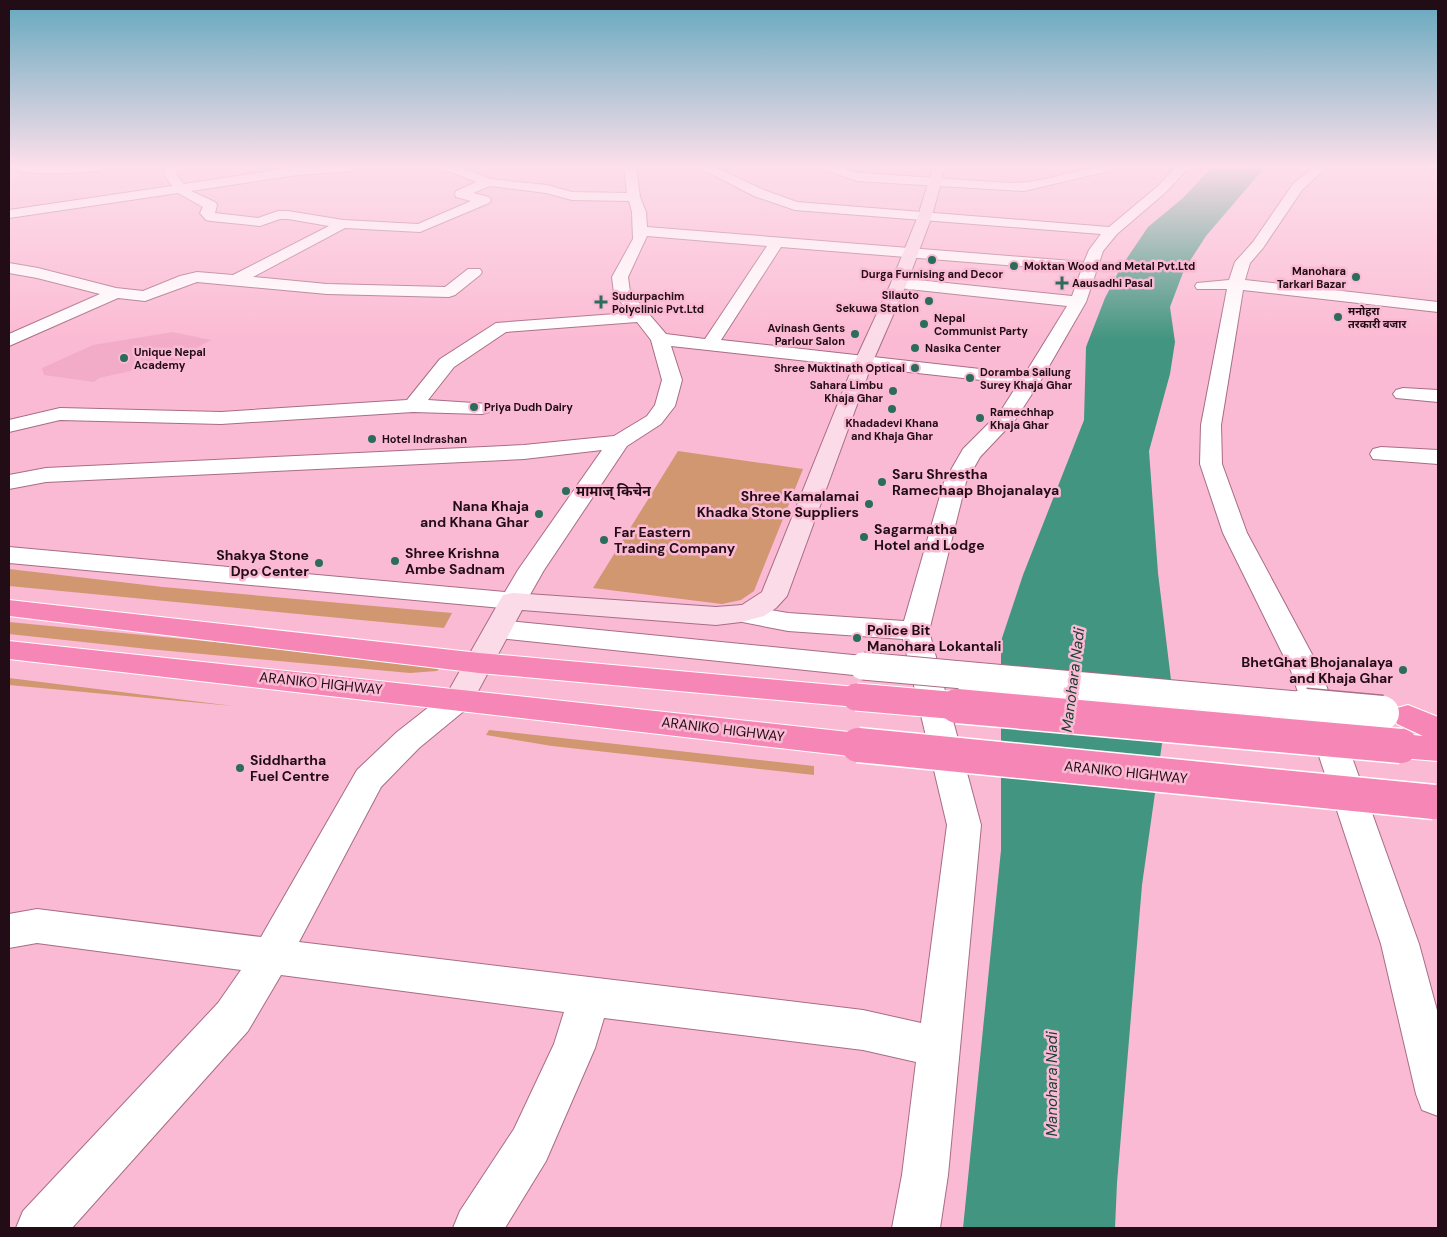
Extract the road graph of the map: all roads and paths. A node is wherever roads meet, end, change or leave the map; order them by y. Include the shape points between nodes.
1 (342, 225) edge
2 (357, 225) edge
3 (427, 225) edge
4 (639, 225) edge
5 (922, 225) edge
6 (1034, 225) edge
7 (1120, 225) edge
8 (1272, 225) edge
9 (640, 231) junction
10 (1112, 231) junction
11 (777, 242) junction
12 (911, 252) junction
13 (1089, 267) junction
14 (9, 268) edge
15 (474, 272) dead end
16 (38, 273) junction
17 (235, 280) junction
18 (9, 283) edge
19 (899, 283) junction
20 (1236, 284) junction
21 (1203, 286) dead end
22 (116, 293) junction
23 (1078, 302) junction
24 (1438, 306) edge
25 (642, 317) junction
26 (660, 339) junction
27 (9, 341) edge
28 (710, 344) junction
29 (864, 361) junction
30 (1030, 380) junction
31 (1403, 394) dead end
32 (1438, 396) edge
33 (413, 406) junction
34 (482, 408) dead end
35 (9, 426) edge
36 (619, 442) junction
37 (1381, 454) dead end
38 (1438, 457) edge
39 (9, 482) edge
40 (9, 556) edge
41 (513, 601) junction
42 (9, 608) edge
43 (742, 614) junction
44 (498, 629) junction
45 (915, 631) junction
46 (9, 650) edge
47 (479, 663) junction
48 (459, 699) junction
49 (1395, 714) junction
50 (1438, 715) edge
51 (1438, 730) edge
52 (1438, 749) edge
53 (1436, 802) edge
54 (9, 931) edge
55 (271, 957) junction
56 (589, 997) junction
57 (940, 1047) junction
58 (1438, 1094) edge
59 (40, 1228) edge
60 (477, 1228) edge
61 (916, 1228) edge

1 - 17 street
2 - 3 street via 420,228
4 - 9 street
5 - 12 street
6 - 10 street
7 - 10 street
8 - 20 street via 1243,262
9 - 11 street
9 - 25 street via 640,238 620,277 622,293
10 - 13 street via 1096,250
11 - 12 street
11 - 28 street
12 - 13 street
12 - 19 street
13 - 23 street
14 - 16 street
15 - 17 street via 449,292 327,289
16 - 18 street
16 - 22 street
17 - 22 street via 197,277 145,296
19 - 23 street
19 - 29 street
20 - 21 street
20 - 24 street
20 - 58 street via 1211,425 1211,464 1235,533 1306,671 1400,944
22 - 27 street
23 - 30 street
25 - 26 street
25 - 33 street via 502,327 447,363
26 - 28 street
26 - 36 street via 672,380 665,406 654,420
28 - 29 street
29 - 30 street
29 - 43 street via 774,596 762,608
30 - 45 street via 1008,416 971,454 956,482
31 - 32 street
33 - 34 street
33 - 35 street via 221,418 60,414
36 - 39 street via 524,452 56,475
36 - 41 street
37 - 38 street
40 - 41 street
41 - 43 street via 716,616
41 - 44 street
42 - 47 highway
43 - 45 street via 788,622
44 - 47 street
44 - 49 street, bridge
45 - 57 street via 964,825
46 - 48 highway, ARANIKO HIGHWAY
47 - 48 street
47 - 52 highway, bridge
48 - 53 highway, ARANIKO HIGHWAY, bridge via 858,745
48 - 55 street via 408,740 369,779
49 - 50 street
49 - 51 highway
54 - 55 street via 37,926
55 - 56 street
55 - 59 street via 233,1017
56 - 57 street via 863,1030
56 - 60 street via 574,1048 530,1145
57 - 61 street

